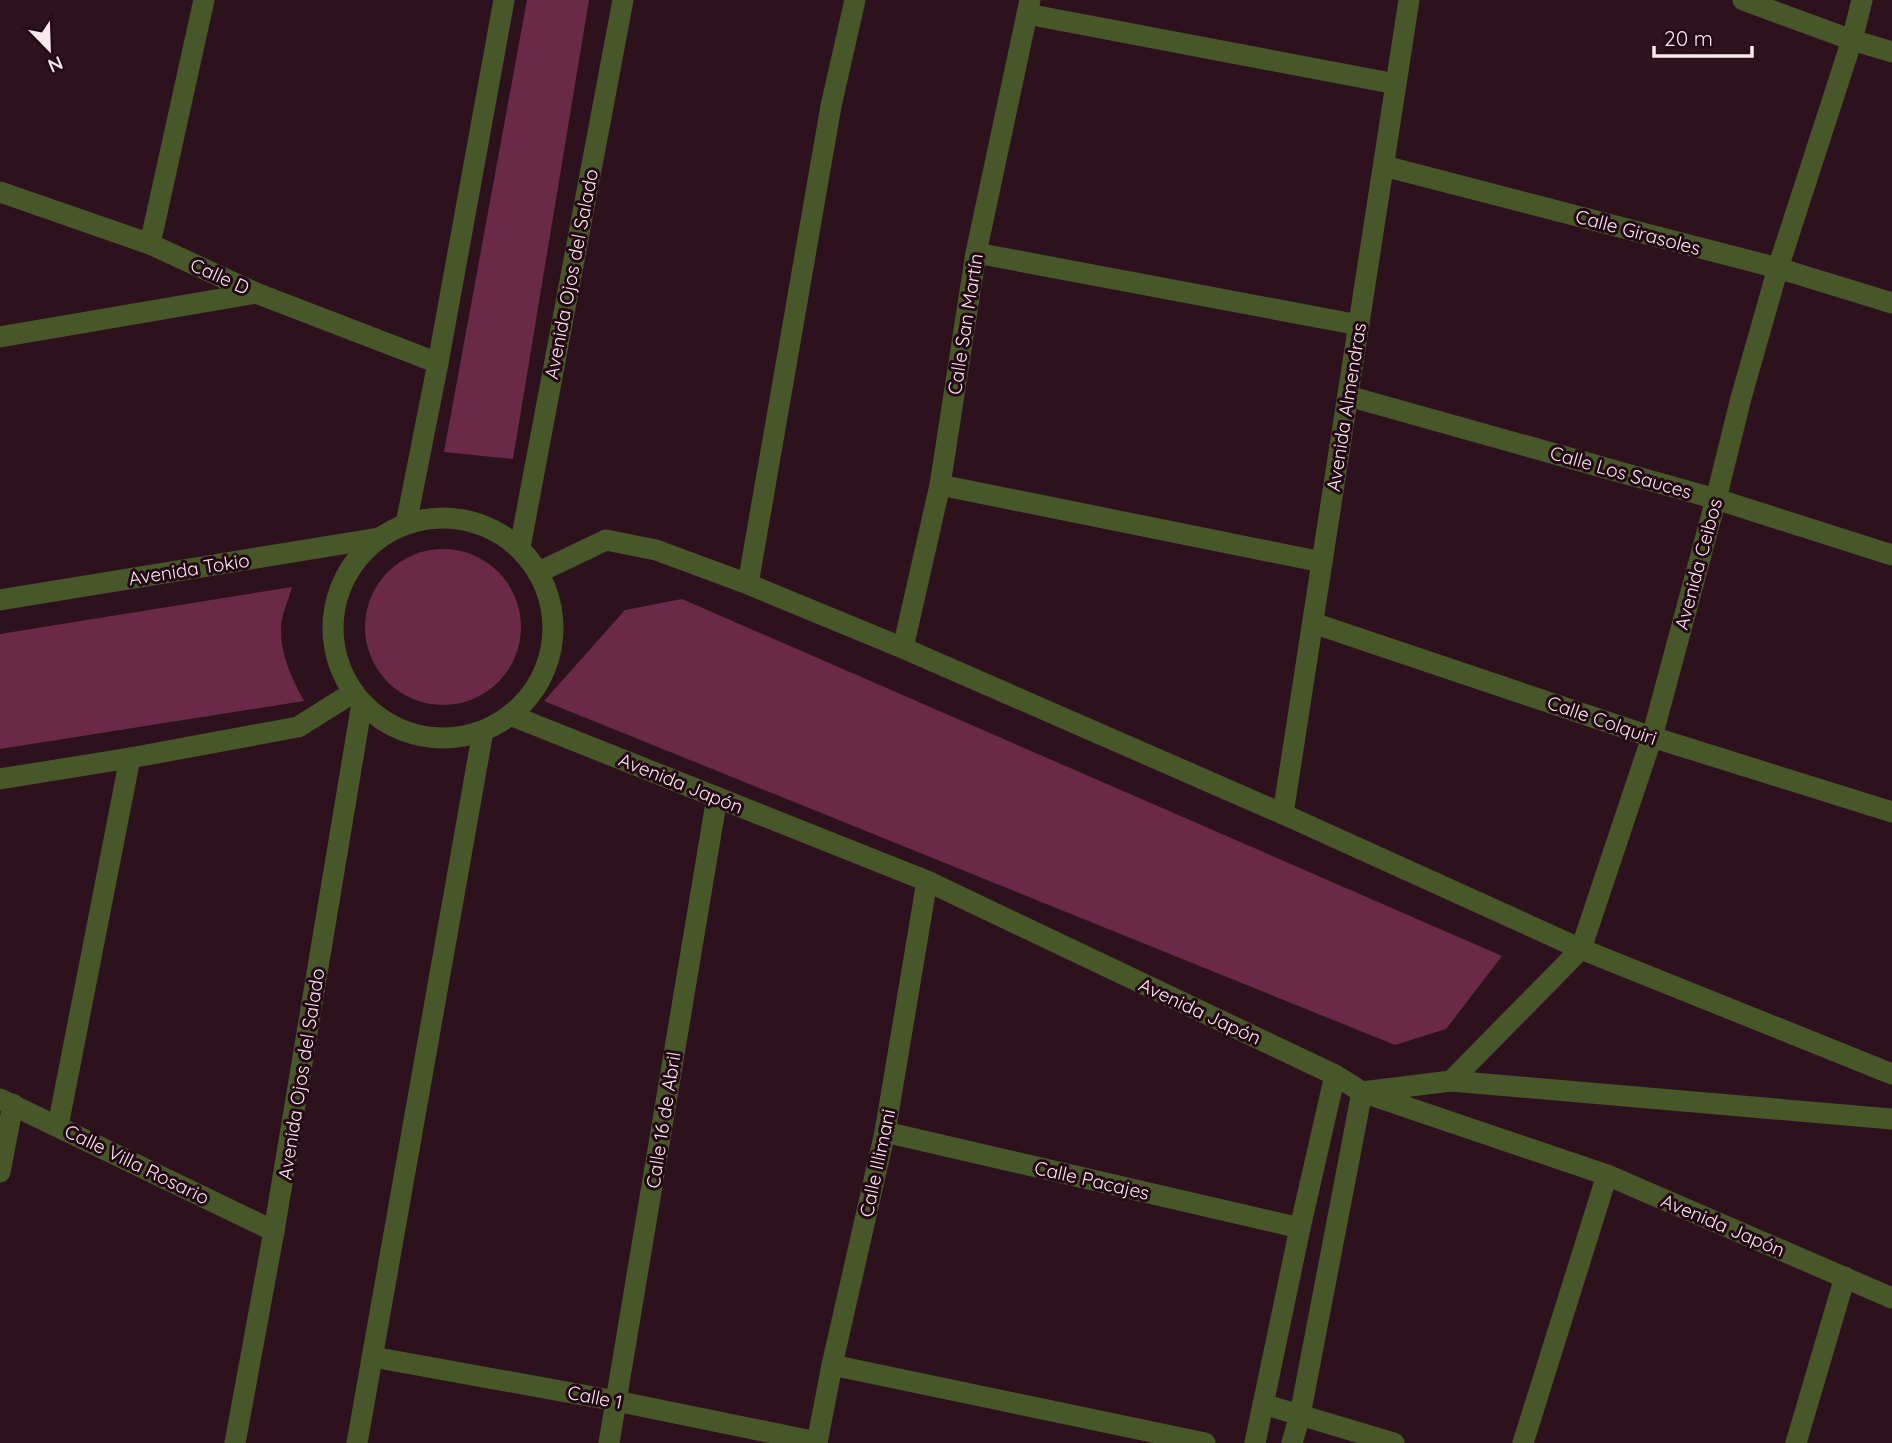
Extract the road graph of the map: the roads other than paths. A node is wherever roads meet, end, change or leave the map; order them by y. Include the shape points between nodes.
1 (204, 0) edge
2 (504, 0) edge
3 (623, 0) edge
4 (855, 0) edge
5 (1409, 0) edge
6 (1743, 0) edge
7 (1862, 0) edge
8 (1029, 7) edge
9 (1852, 40) junction
10 (1892, 52) edge
11 (1396, 84) junction
12 (1384, 166) junction
13 (0, 192) edge
14 (150, 244) junction
15 (976, 253) junction
16 (1778, 268) junction
17 (257, 293) junction
18 (1892, 303) edge
19 (1359, 325) junction
20 (0, 337) edge
21 (438, 363) junction
22 (1348, 396) junction
23 (940, 485) junction
24 (1716, 499) junction
25 (406, 524) junction
26 (379, 538) junction
27 (520, 547) junction
28 (1892, 555) edge
29 (1322, 562) junction
30 (540, 572) junction
31 (748, 584) junction
32 (0, 600) edge
33 (1313, 623) junction
34 (903, 648) junction
35 (358, 698) junction
36 (510, 715) junction
37 (483, 731) junction
38 (1652, 737) junction
39 (130, 758) junction
40 (0, 779) edge
41 (717, 797) junction
42 (1892, 812) edge
43 (1283, 814) junction
44 (927, 881) junction
45 (1581, 949) junction
46 (1892, 1074) edge
47 (1335, 1075) junction
48 (1451, 1081) junction
49 (1362, 1092) junction
50 (6, 1101) edge
51 (1892, 1119) edge
52 (58, 1126) junction
53 (885, 1132) junction
54 (0, 1172) edge
55 (1607, 1175) junction
56 (1300, 1228) junction
57 (274, 1231) junction
58 (1844, 1278) junction
59 (1892, 1298) edge
60 (373, 1357) junction
61 (832, 1365) junction
62 (616, 1401) junction
63 (1263, 1405) junction
64 (1300, 1415) junction
65 (1262, 1441) edge
66 (234, 1443) edge
67 (357, 1443) edge
68 (609, 1443) edge
69 (817, 1443) edge
70 (1205, 1443) edge
71 (1292, 1443) edge
72 (1394, 1443) edge
73 (1523, 1443) edge
74 (1796, 1443) edge

1 - 14 street
2 - 21 street
3 - 27 street, Avenida Ojos del Salado
4 - 31 street via 831,106
5 - 11 street, Avenida Almendras
6 - 9 street
7 - 9 street, Avenida Ceibos
8 - 11 street
8 - 15 street, Calle San Martín
9 - 10 street
9 - 16 street, Avenida Ceibos
11 - 12 street, Avenida Almendras
12 - 16 street, Calle Girasoles
12 - 19 street, Avenida Almendras
13 - 14 street, Calle D
14 - 17 street, Calle D
15 - 19 street
15 - 23 street, Calle San Martín
16 - 18 street, Calle Girasoles
16 - 24 street, Avenida Ceibos
17 - 20 street
17 - 21 street, Calle D
19 - 22 street, Avenida Almendras
21 - 25 street
22 - 24 street, Calle Los Sauces
22 - 29 street, Avenida Almendras
23 - 29 street
23 - 34 street, Calle San Martín
24 - 28 street, Calle Los Sauces
24 - 38 street, Avenida Ceibos
25 - 26 street
25 - 27 street via 436,517 466,519 495,530
26 - 32 street, Avenida Tokio
26 - 35 street via 356,560 340,587 333,617 334,648 344,678
27 - 30 street
29 - 33 street, Avenida Almendras
30 - 31 street via 606,540 656,550
30 - 36 street via 551,602 554,633 548,665 533,693
31 - 34 street
33 - 38 street, Calle Colquiri
33 - 43 street, Avenida Almendras
34 - 43 street
35 - 37 street via 382,720 405,732 457,737
35 - 39 street via 298,727
35 - 57 street, Avenida Ojos del Salado
36 - 37 street
36 - 41 street, Avenida Japón
37 - 60 street
38 - 42 street, Calle Colquiri
38 - 45 street, Avenida Ceibos
39 - 40 street
39 - 52 street
41 - 44 street, Avenida Japón
41 - 62 street, Calle 16 de Abril
43 - 45 street
44 - 47 street, Avenida Japón
44 - 53 street, Calle Illimani
45 - 46 street
45 - 48 street, Avenida Ceibos
47 - 49 street, Avenida Japón
47 - 56 street
48 - 49 street
48 - 51 street
49 - 55 street, Avenida Japón
49 - 64 street
50 - 52 street, Calle Villa Rosario
50 - 54 street
52 - 57 street, Calle Villa Rosario
53 - 56 street, Calle Pacajes
53 - 61 street, Calle Illimani
55 - 58 street, Avenida Japón
55 - 73 street
56 - 63 street
57 - 66 street, Avenida Ojos del Salado
58 - 59 street, Avenida Japón
58 - 74 street
60 - 62 street, Calle 1
60 - 67 street
61 - 69 street, Calle Illimani
61 - 70 street
62 - 68 street, Calle 16 de Abril
62 - 69 street, Calle 1
63 - 64 street
63 - 65 street
64 - 71 street
64 - 72 street

